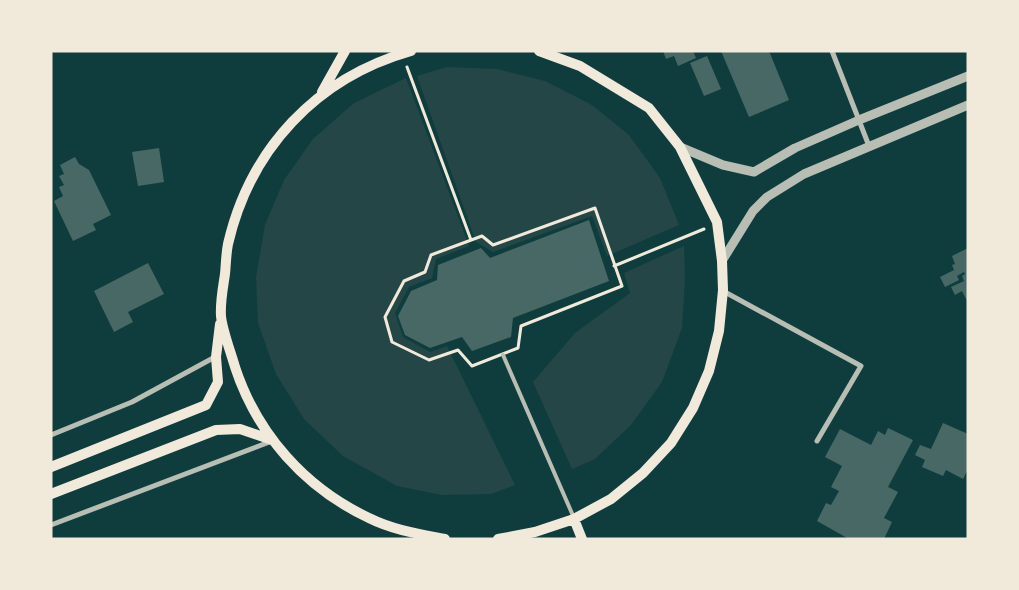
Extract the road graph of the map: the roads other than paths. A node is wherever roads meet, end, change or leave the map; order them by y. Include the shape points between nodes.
1 (344, 51) edge
2 (539, 51) edge
3 (832, 51) edge
4 (407, 52) edge
5 (968, 76) edge
6 (317, 99) junction
7 (968, 105) edge
8 (859, 120) junction
9 (869, 146) junction
10 (680, 147) junction
11 (722, 261) junction
12 (722, 290) junction
13 (221, 316) junction
14 (503, 355) road end
15 (216, 357) junction
16 (51, 435) edge
17 (272, 440) junction
18 (817, 441) dead end
19 (51, 468) edge
20 (51, 494) edge
21 (574, 519) junction
22 (51, 525) edge
23 (445, 539) edge
24 (498, 539) edge
25 (582, 539) edge

1 - 6 main road
2 - 10 main road via 580,66 649,108
3 - 8 street
4 - 6 main road via 369,67
5 - 8 street
6 - 13 main road via 280,135 256,168 239,206 228,246
7 - 9 street
8 - 9 street
8 - 10 street via 795,148 754,172 723,166
9 - 11 street via 804,174 767,197 753,211
10 - 11 main road via 717,222
11 - 12 main road
12 - 18 street via 861,366
12 - 21 main road via 719,331 709,371 693,408 675,436 643,473 611,499
13 - 15 main road
13 - 17 main road via 242,387
14 - 21 lane
15 - 16 street via 132,402
15 - 19 main road via 218,382 206,405
17 - 20 main road via 240,429 216,430
17 - 22 street
17 - 23 main road via 300,472 333,498 369,519 409,533
21 - 24 main road via 535,532
21 - 25 main road

